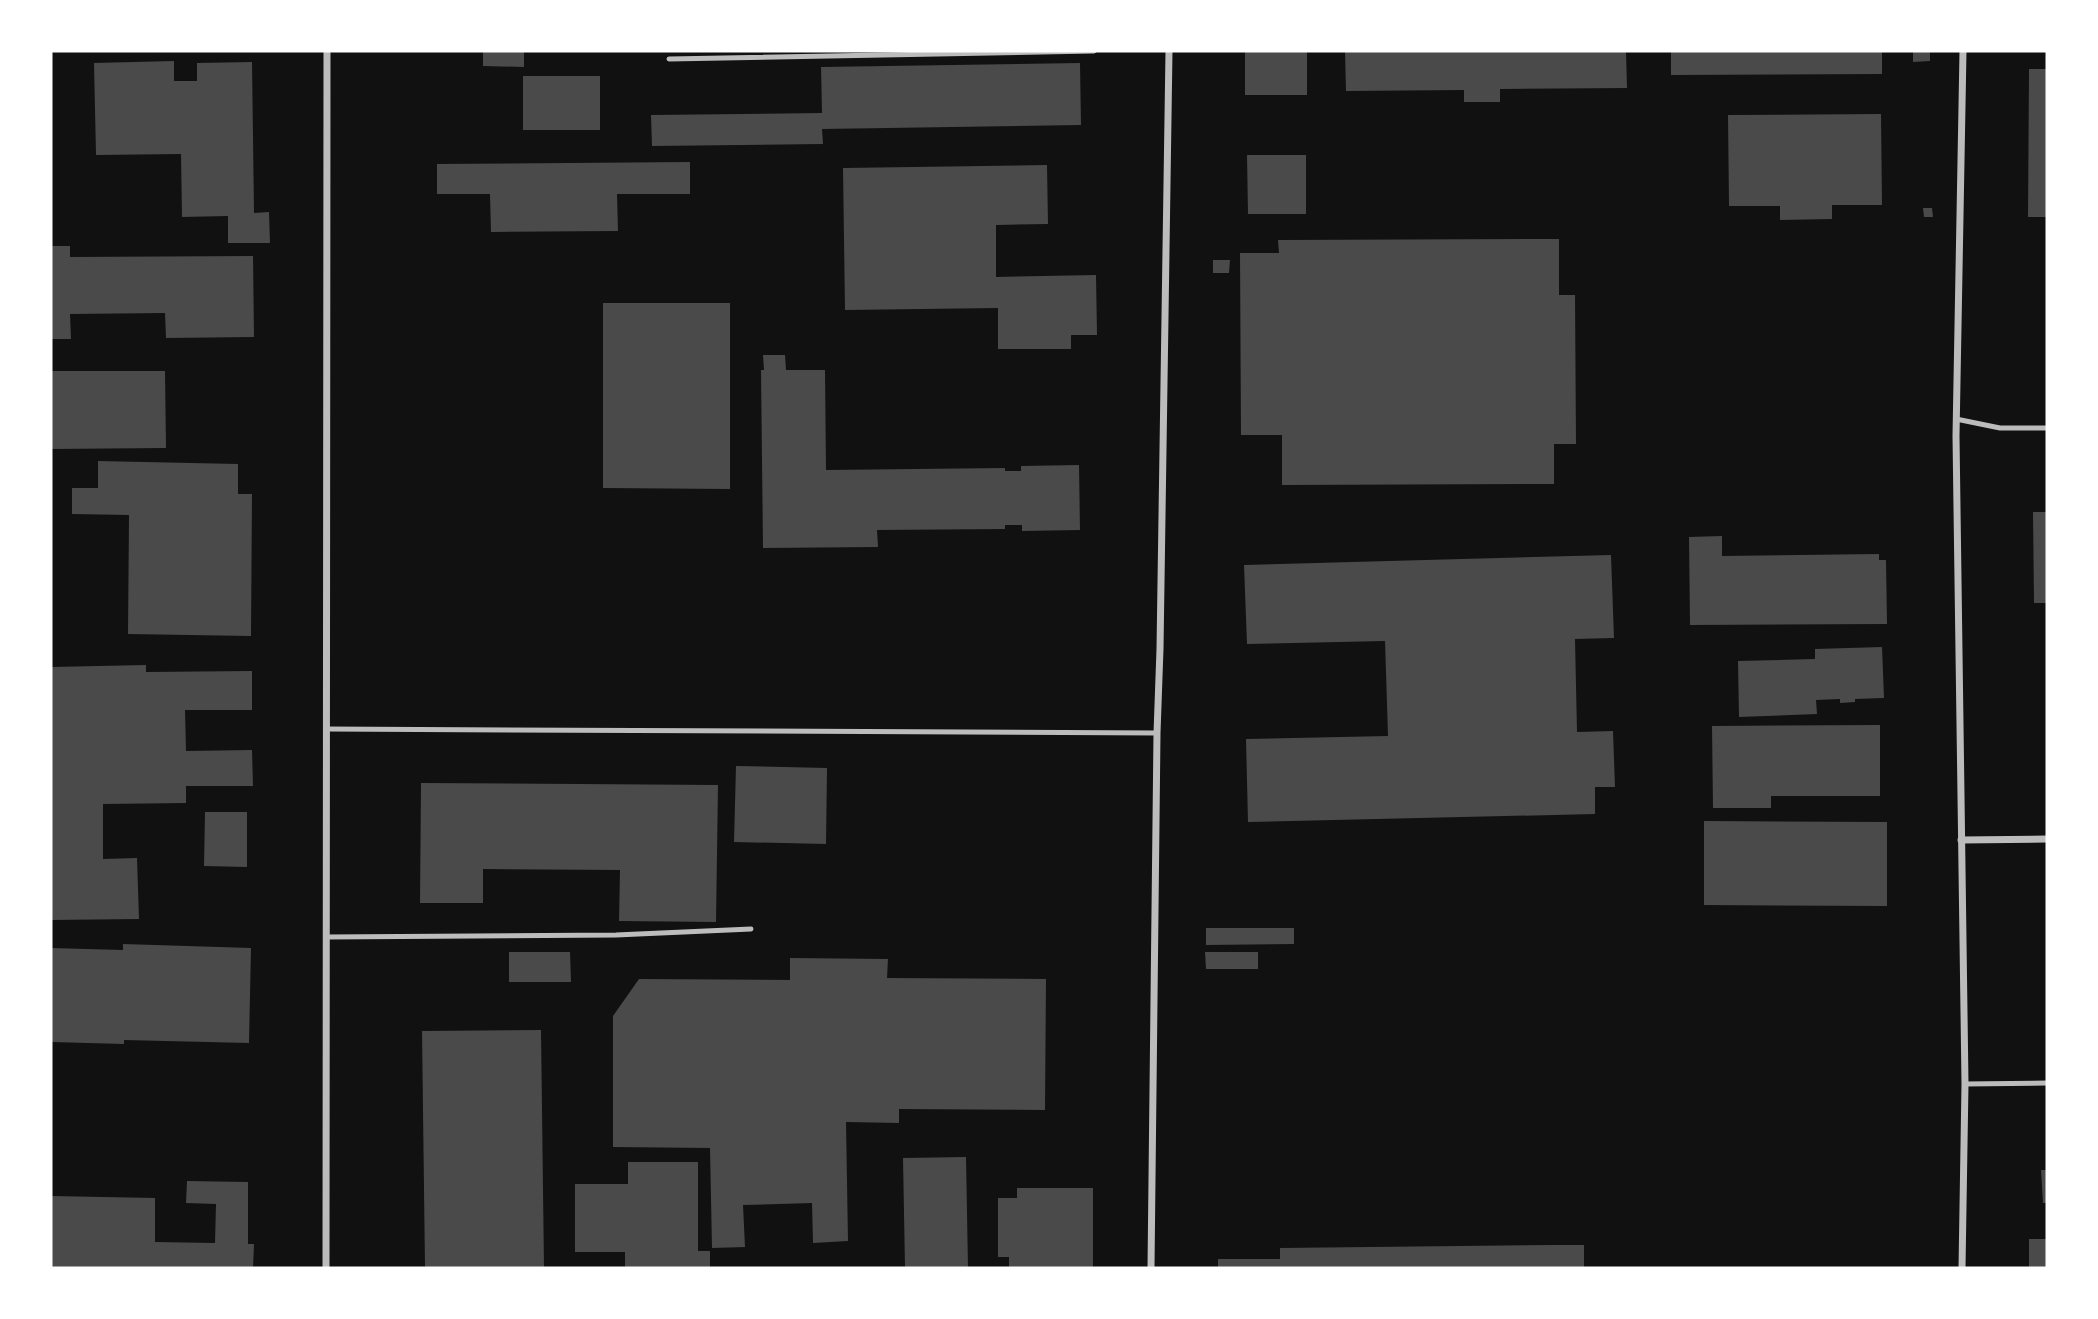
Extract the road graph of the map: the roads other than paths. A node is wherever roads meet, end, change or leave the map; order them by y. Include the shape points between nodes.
1 (327, 51) edge
2 (1094, 51) edge
3 (1169, 51) edge
4 (1963, 51) edge
5 (669, 59) dead end
6 (1956, 419) junction
7 (2047, 428) edge
8 (326, 729) junction
9 (1157, 733) junction
10 (2047, 839) edge
11 (1961, 840) junction
12 (751, 929) dead end
13 (326, 937) junction
14 (2047, 1083) edge
15 (1965, 1084) junction
16 (326, 1268) edge
17 (1151, 1268) edge
18 (1962, 1268) edge

1 - 8 street
2 - 5 lane
3 - 9 street
4 - 6 street
6 - 7 lane via 2000,428
6 - 11 street
8 - 9 lane
8 - 13 street
9 - 17 street
10 - 11 street
11 - 15 street
12 - 13 lane
13 - 16 street
14 - 15 lane
15 - 18 street

